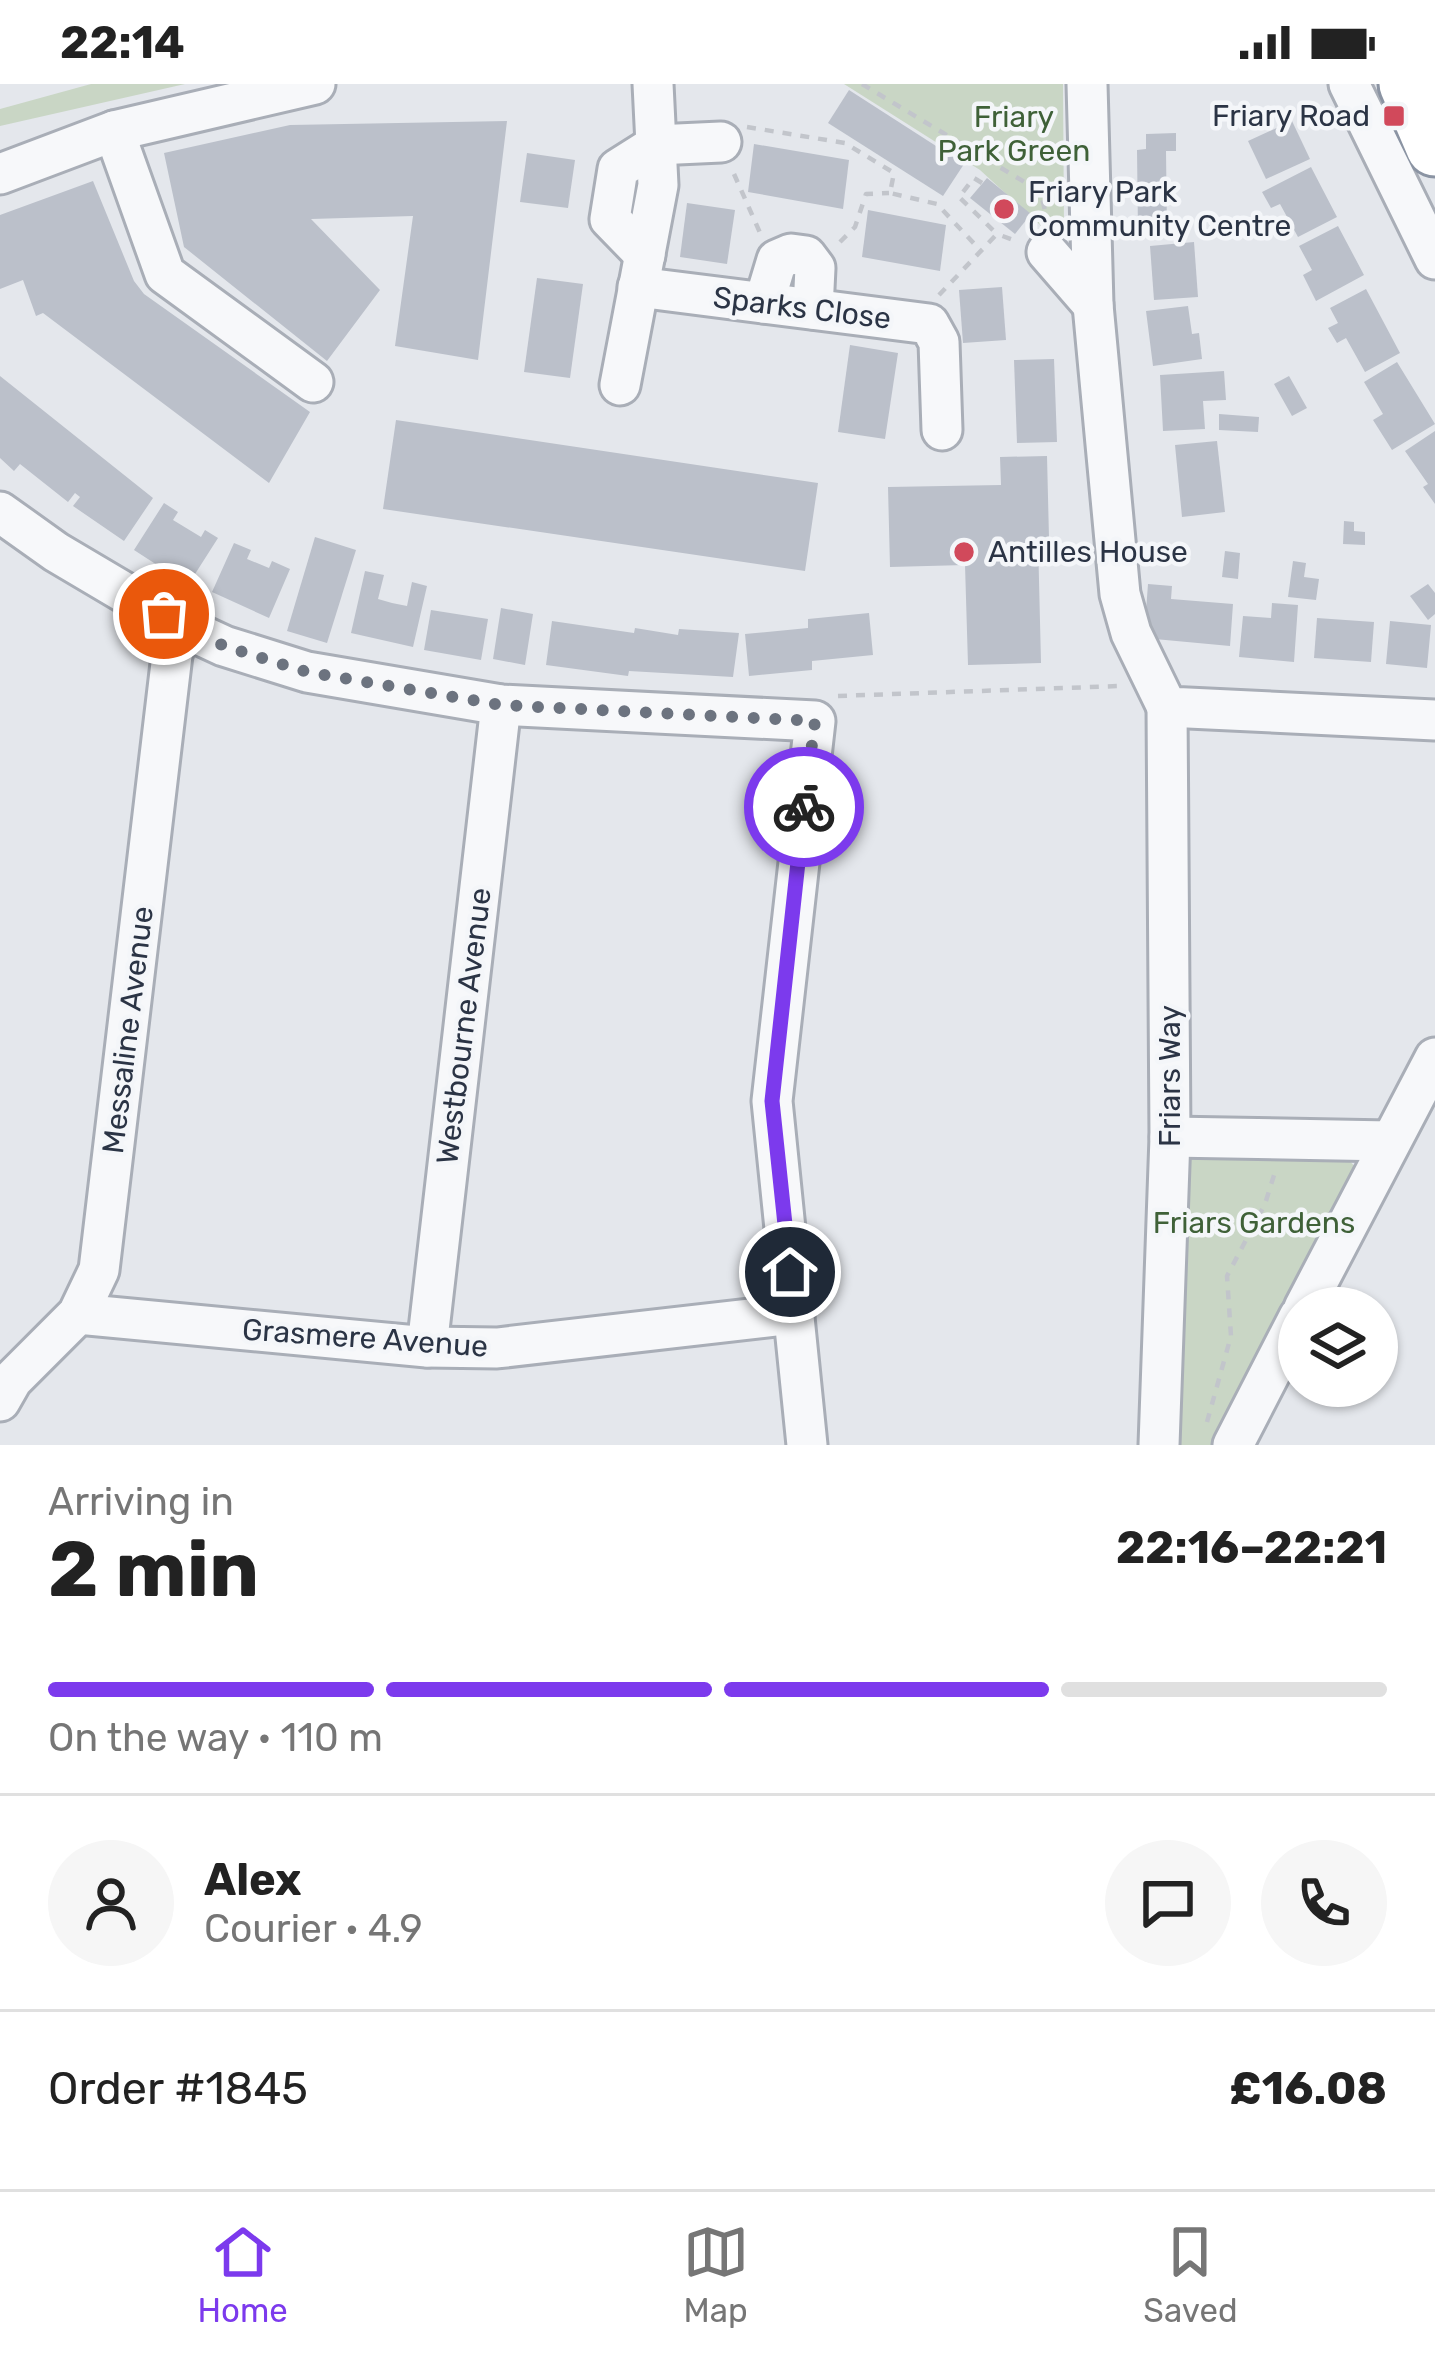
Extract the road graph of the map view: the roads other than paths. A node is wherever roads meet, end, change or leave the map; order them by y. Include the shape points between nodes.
1 (315, 84) edge
2 (653, 84) edge
3 (1087, 84) edge
4 (1348, 84) edge
5 (1408, 84) edge
6 (114, 131) junction
7 (721, 142) road end
8 (656, 145) junction
9 (1435, 146) edge
10 (0, 174) edge
11 (1047, 252) road end
12 (1435, 259) edge
13 (642, 271) junction
14 (764, 303) junction
15 (1093, 304) junction
16 (813, 309) junction
17 (313, 382) dead end
18 (620, 386) dead end
19 (942, 430) dead end
20 (0, 512) edge
21 (181, 626) junction
22 (1161, 693) junction
23 (501, 705) junction
24 (1435, 720) edge
25 (1435, 1058) edge
26 (1170, 1137) junction
27 (1390, 1141) junction
28 (1315, 1287) edge
29 (78, 1314) junction
30 (794, 1314) junction
31 (427, 1347) junction
32 (1278, 1350) edge
33 (0, 1401) edge
34 (1221, 1438) edge
35 (807, 1445) edge
36 (1159, 1445) edge

1 - 6 street
2 - 8 street
3 - 15 street
4 - 12 street via 1359,145
5 - 9 highway
6 - 10 street
6 - 17 street via 165,274
7 - 8 street
8 - 13 street via 658,185
11 - 15 street
13 - 14 street, Sparks Close
13 - 18 street
14 - 16 street, Sparks Close
14 - 16 street via 796,264
15 - 22 street via 1120,594
16 - 19 street, Sparks Close via 929,324 939,342
20 - 21 street
21 - 23 street via 307,672
21 - 29 street, Messaline Avenue via 99,1270
22 - 24 street
22 - 26 street, Friars Way
23 - 30 street via 815,721 772,1101
23 - 31 street, Westbourne Avenue
25 - 27 street
26 - 27 street
26 - 36 street, Friars Way
27 - 28 street
29 - 31 street, Grasmere Avenue
29 - 33 street, Messaline Avenue
30 - 31 street, Grasmere Avenue via 496,1348
30 - 35 street
32 - 34 street

